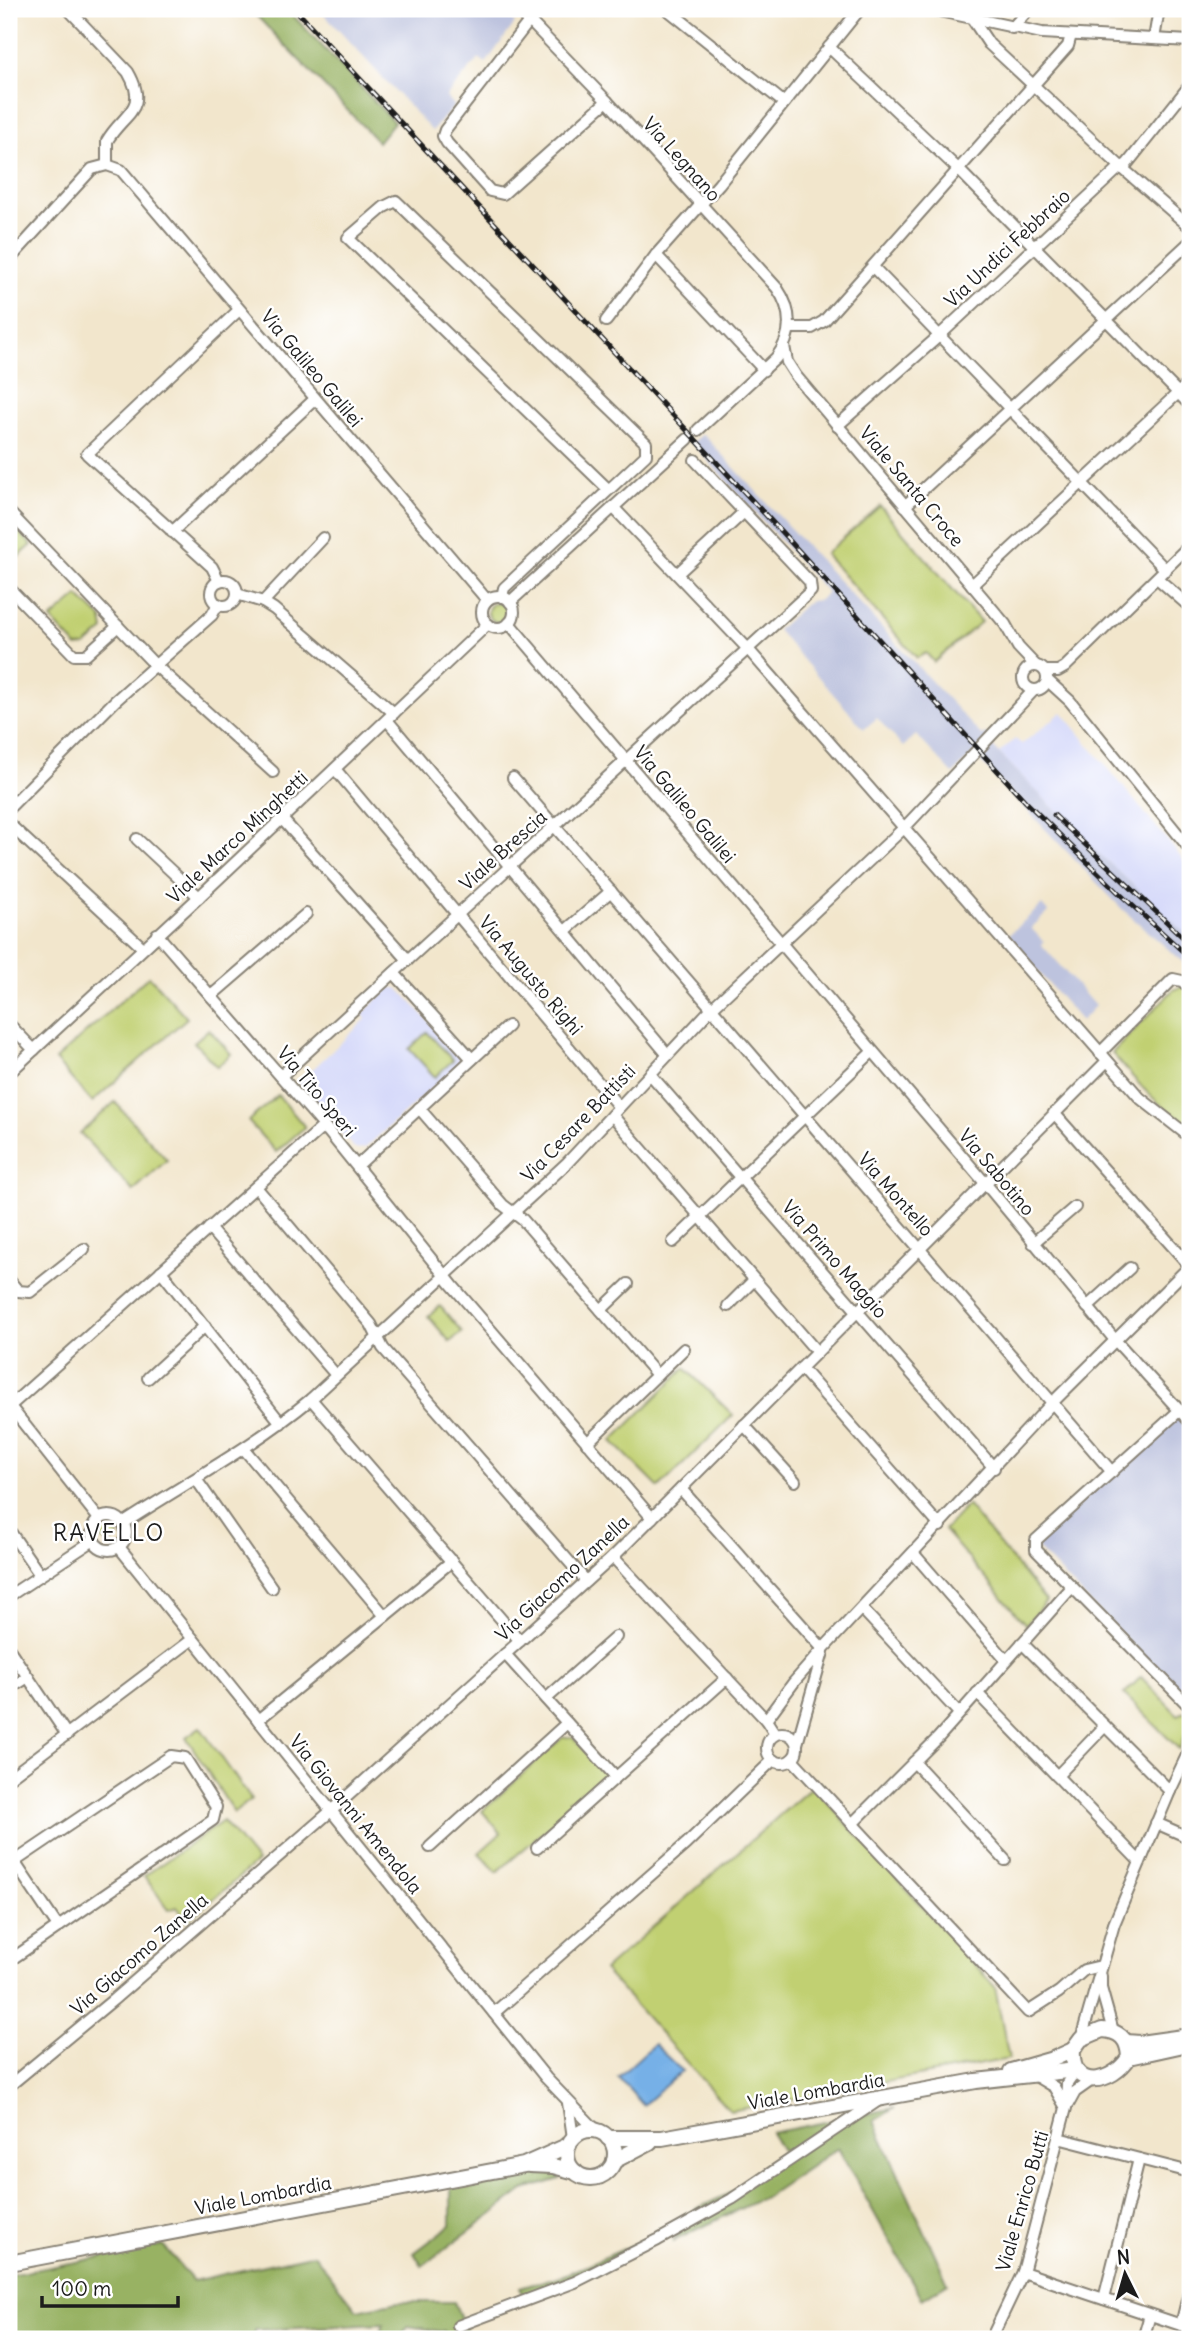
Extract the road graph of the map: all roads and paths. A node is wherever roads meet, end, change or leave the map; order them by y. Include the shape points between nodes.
1 (68, 9) edge
2 (518, 9) edge
3 (542, 9) edge
4 (667, 9) edge
5 (860, 9) edge
6 (930, 9) edge
7 (1029, 9) edge
8 (1159, 9) edge
9 (528, 14) edge
10 (972, 20) junction
11 (1012, 28) junction
12 (1071, 35) junction
13 (1154, 39) junction
14 (1190, 41) edge
15 (829, 47) junction
16 (1035, 85) junction
17 (1190, 85) edge
18 (607, 101) junction
19 (783, 102) junction
20 (107, 165) junction
21 (1121, 167) junction
22 (959, 170) junction
23 (701, 205) junction
24 (1188, 220) edge
25 (1190, 242) edge
26 (1034, 247) junction
27 (656, 255) junction
28 (9, 260) edge
29 (873, 267) junction
30 (239, 310) junction
31 (606, 321) dead end
32 (1105, 321) junction
33 (789, 328) junction
34 (939, 336) junction
35 (784, 346) junction
36 (764, 370) junction
37 (1190, 382) edge
38 (1179, 393) junction
39 (315, 399) junction
40 (1190, 405) edge
41 (1010, 410) junction
42 (837, 426) junction
43 (698, 430) dead end
44 (688, 439) dead end
45 (695, 460) dead end
46 (1082, 484) junction
47 (609, 490) junction
48 (905, 506) junction
49 (613, 507) junction
50 (9, 512) edge
51 (744, 512) junction
52 (172, 532) junction
53 (323, 538) dead end
54 (1190, 545) edge
55 (677, 574) junction
56 (1161, 574) junction
57 (219, 581) junction
58 (972, 585) junction
59 (9, 588) edge
60 (237, 594) junction
61 (506, 599) junction
62 (487, 600) junction
63 (263, 602) junction
64 (218, 604) junction
65 (1190, 607) edge
66 (488, 624) junction
67 (509, 624) junction
68 (118, 626) junction
69 (1018, 647) junction
70 (747, 648) junction
71 (155, 665) junction
72 (1024, 672) junction
73 (1042, 672) junction
74 (1032, 688) junction
75 (1070, 701) junction
76 (390, 717) junction
77 (625, 761) junction
78 (335, 769) junction
79 (273, 772) dead end
80 (513, 778) dead end
81 (9, 808) edge
82 (282, 819) junction
83 (9, 824) edge
84 (554, 826) junction
85 (905, 827) junction
86 (137, 839) dead end
87 (1190, 849) edge
88 (510, 867) junction
89 (611, 891) junction
90 (199, 897) junction
91 (306, 914) dead end
92 (458, 915) junction
93 (565, 931) junction
94 (157, 934) junction
95 (779, 943) junction
96 (143, 948) junction
97 (408, 960) junction
98 (394, 973) junction
99 (1190, 988) edge
100 (211, 996) junction
101 (712, 1008) junction
102 (9, 1024) edge
103 (508, 1026) dead end
104 (34, 1049) junction
105 (872, 1052) junction
106 (668, 1055) junction
107 (1103, 1057) junction
108 (472, 1059) junction
109 (9, 1073) edge
110 (650, 1074) junction
111 (281, 1076) junction
112 (419, 1108) junction
113 (616, 1111) junction
114 (1054, 1113) junction
115 (806, 1116) junction
116 (324, 1126) junction
117 (1190, 1137) edge
118 (357, 1166) junction
119 (741, 1178) junction
120 (985, 1183) junction
121 (256, 1187) junction
122 (1075, 1207) dead end
123 (513, 1213) junction
124 (700, 1217) junction
125 (209, 1228) junction
126 (673, 1242) dead end
127 (1033, 1243) junction
128 (84, 1249) dead end
129 (920, 1249) junction
130 (1190, 1266) edge
131 (1130, 1268) dead end
132 (161, 1271) junction
133 (445, 1275) junction
134 (9, 1280) edge
135 (754, 1280) junction
136 (628, 1284) dead end
137 (728, 1306) dead end
138 (1087, 1307) junction
139 (601, 1310) junction
140 (857, 1311) junction
141 (205, 1326) junction
142 (377, 1336) junction
143 (1115, 1340) junction
144 (684, 1349) dead end
145 (817, 1352) junction
146 (801, 1368) junction
147 (657, 1375) junction
148 (336, 1376) junction
149 (148, 1378) dead end
150 (311, 1399) junction
151 (1053, 1402) junction
152 (9, 1405) edge
153 (1180, 1410) junction
154 (1190, 1422) edge
155 (281, 1423) junction
156 (744, 1425) junction
157 (587, 1443) junction
158 (243, 1449) junction
159 (994, 1468) junction
160 (1112, 1472) junction
161 (195, 1479) junction
162 (795, 1481) dead end
163 (681, 1489) junction
164 (652, 1518) junction
165 (99, 1519) junction
166 (124, 1523) junction
167 (940, 1526) junction
168 (9, 1530) edge
169 (94, 1541) junction
170 (119, 1547) junction
171 (914, 1553) junction
172 (613, 1557) junction
173 (452, 1562) junction
174 (40, 1575) junction
175 (586, 1581) junction
176 (1072, 1587) junction
177 (272, 1588) dead end
178 (9, 1596) edge
179 (862, 1609) junction
180 (385, 1616) junction
181 (616, 1637) dead end
182 (193, 1639) junction
183 (520, 1641) junction
184 (1022, 1643) junction
185 (9, 1649) edge
186 (823, 1649) junction
187 (505, 1654) junction
188 (1006, 1660) junction
189 (27, 1677) junction
190 (727, 1678) junction
191 (9, 1689) edge
192 (977, 1693) junction
193 (546, 1699) junction
194 (1190, 1707) edge
195 (959, 1713) junction
196 (258, 1720) junction
197 (766, 1720) junction
198 (567, 1723) junction
199 (1105, 1726) junction
200 (775, 1734) junction
201 (67, 1735) junction
202 (797, 1744) junction
203 (1189, 1753) edge
204 (792, 1759) junction
205 (773, 1760) junction
206 (914, 1762) junction
207 (1057, 1776) junction
208 (616, 1777) junction
209 (9, 1779) edge
210 (1170, 1791) junction
211 (331, 1811) junction
212 (1156, 1823) junction
213 (852, 1824) junction
214 (1190, 1838) edge
215 (430, 1847) dead end
216 (537, 1848) dead end
217 (11, 1858) edge
218 (1005, 1860) dead end
219 (1140, 1862) junction
220 (58, 1927) junction
221 (9, 1961) edge
222 (1101, 1966) junction
223 (494, 2013) junction
224 (1113, 2031) junction
225 (1190, 2036) edge
226 (1126, 2042) junction
227 (1190, 2044) edge
228 (1077, 2045) junction
229 (1129, 2057) junction
230 (1076, 2070) junction
231 (1034, 2076) junction
232 (1092, 2080) junction
233 (976, 2081) junction
234 (9, 2086) edge
235 (881, 2098) junction
236 (568, 2103) junction
237 (1066, 2108) junction
238 (603, 2134) junction
239 (662, 2138) junction
240 (1058, 2138) junction
241 (571, 2141) junction
242 (1139, 2159) junction
243 (614, 2161) junction
244 (524, 2165) junction
245 (576, 2172) junction
246 (1190, 2172) edge
247 (9, 2263) edge
248 (1023, 2272) junction
249 (1190, 2288) edge
250 (1104, 2299) junction
251 (1150, 2315) junction
252 (458, 2326) dead end
253 (1185, 2327) edge
254 (991, 2339) edge
255 (1143, 2339) edge

1 - 20 street via 128,72 137,95 133,112 107,141
2 - 9 street, Via Legnano
3 - 9 street
4 - 19 street
5 - 15 street
6 - 10 street
7 - 11 street
8 - 13 street
9 - 18 street, Via Legnano
9 - 18 street via 445,130 447,144 499,195
10 - 11 street
10 - 16 street via 989,44
11 - 12 street
12 - 13 street
12 - 16 street via 1068,46
13 - 14 street
15 - 19 street
15 - 22 street
16 - 21 street
16 - 22 street
17 - 21 street, Via Undici Febbraio
18 - 23 street, Via Legnano
19 - 23 street
20 - 28 street via 88,173
20 - 30 street, Via Galileo Galilei via 125,174
21 - 24 street
21 - 26 street, Via Undici Febbraio
22 - 26 street
22 - 29 street
23 - 27 street
23 - 33 street, Via Legnano via 777,288 789,311
25 - 32 street
26 - 32 street
26 - 34 street, Via Undici Febbraio
27 - 31 street
27 - 36 street
29 - 33 street via 824,321 812,328
29 - 34 street
30 - 39 street, Via Galileo Galilei
30 - 52 street via 87,454
32 - 38 street
32 - 41 street
33 - 35 street, Via Legnano
34 - 41 street
34 - 42 street, Via Undici Febbraio
35 - 36 street
35 - 42 street, Viale Santa Croce via 791,370
36 - 43 street
37 - 38 street
38 - 40 street
38 - 46 street
39 - 52 street
39 - 62 street, Via Galileo Galilei
41 - 46 street
41 - 48 street
42 - 48 street, Viale Santa Croce
44 - 49 street
45 - 51 street
46 - 56 street
46 - 58 street
47 - 47 street via 646,455 646,443 396,201 348,238
47 - 61 street via 504,588
48 - 58 street, Viale Santa Croce
49 - 55 street
49 - 61 street
50 - 68 street
51 - 55 street
51 - 70 street, Viale Brescia via 810,582 811,591
52 - 57 street via 212,567
53 - 63 street
54 - 56 street
55 - 70 street
56 - 65 street
56 - 73 street via 1065,667
57 - 60 street via 230,581
57 - 64 street via 211,594
58 - 69 street, Viale Santa Croce
59 - 68 street via 74,655 86,655
60 - 63 street
60 - 64 street via 230,604
61 - 62 street
61 - 67 street via 514,611
62 - 66 street via 482,610
63 - 76 street
64 - 71 street via 212,615
66 - 67 street via 501,628
66 - 76 street, Viale Marco Minghetti
67 - 77 street, Via Galileo Galilei
68 - 71 street
69 - 72 street, Viale Santa Croce
69 - 73 street, Viale Santa Croce
70 - 77 street, Viale Brescia
70 - 85 street
71 - 79 street
71 - 81 street
72 - 73 street via 1029,667
72 - 74 street, Viale Santa Croce
73 - 74 street, Via Cesare Battisti via 1044,687
73 - 75 street, Viale Santa Croce
74 - 75 street
74 - 85 street, Via Cesare Battisti
75 - 87 street, Viale Santa Croce
76 - 78 street, Viale Marco Minghetti
76 - 88 street
77 - 84 street, Viale Brescia
77 - 95 street, Via Galileo Galilei
78 - 82 street, Viale Marco Minghetti
78 - 92 street, Via Augusto Righi
80 - 84 street, Via Montello
82 - 90 street, Viale Marco Minghetti
82 - 97 street
83 - 96 street
84 - 88 street, Viale Brescia
84 - 89 street, Via Montello
85 - 95 street, Via Cesare Battisti
85 - 107 street
86 - 90 street
88 - 92 street, Viale Brescia
88 - 93 street
89 - 93 street
89 - 101 street, Via Montello
90 - 94 street, Viale Marco Minghetti
91 - 100 street
92 - 97 street, Viale Brescia
92 - 113 street, Via Augusto Righi
93 - 106 street
94 - 96 street, Viale Marco Minghetti
94 - 100 street, Via Tito Speri
95 - 101 street, Via Cesare Battisti
95 - 105 street, Via Sabotino
96 - 104 street, Viale Marco Minghetti
97 - 98 street, Viale Brescia
98 - 108 street
98 - 111 street, Viale Brescia
99 - 107 street, Via Giacomo Zanella via 1173,979
100 - 111 street, Via Tito Speri
101 - 106 street, Via Cesare Battisti
101 - 115 street, Via Montello
102 - 104 street
103 - 108 street
104 - 109 street, Viale Marco Minghetti
105 - 115 street
105 - 120 street, Via Sabotino
106 - 110 street, Via Cesare Battisti
107 - 114 street, Via Giacomo Zanella
107 - 117 street via 1140,1098
108 - 112 street
110 - 113 street, Via Cesare Battisti
110 - 119 street, Via Primo Maggio
111 - 116 street, Via Tito Speri
112 - 118 street
112 - 123 street
113 - 123 street, Via Cesare Battisti
113 - 124 street, Via Augusto Righi
114 - 120 street, Via Giacomo Zanella
114 - 130 street
115 - 119 street
115 - 129 street, Via Montello
116 - 118 street, Via Tito Speri
116 - 121 street
118 - 133 street, Via Tito Speri
119 - 124 street
119 - 140 street, Via Primo Maggio
120 - 127 street, Via Sabotino
120 - 129 street, Via Giacomo Zanella
121 - 125 street
121 - 142 street
122 - 127 street
123 - 133 street, Via Cesare Battisti
123 - 139 street
124 - 126 street
124 - 135 street, Via Augusto Righi
125 - 132 street
125 - 148 street
127 - 138 street, Via Sabotino
128 - 134 street via 30,1292 18,1291
129 - 140 street, Via Giacomo Zanella
129 - 151 street, Via Montello
130 - 143 street
131 - 138 street
132 - 141 street
132 - 152 street
133 - 142 street, Via Cesare Battisti
133 - 157 street, Via Tito Speri
135 - 137 street
135 - 145 street, Via Augusto Righi
136 - 139 street
138 - 143 street, Via Sabotino
139 - 147 street
140 - 145 street, Via Giacomo Zanella
140 - 159 street, Via Primo Maggio
141 - 149 street
141 - 155 street
142 - 148 street, Via Cesare Battisti
142 - 175 street
143 - 151 street
143 - 153 street, Via Sabotino
144 - 147 street
145 - 146 street, Via Giacomo Zanella
146 - 156 street, Via Giacomo Zanella
146 - 167 street
147 - 157 street
148 - 150 street, Via Cesare Battisti
150 - 155 street, Via Cesare Battisti
150 - 173 street
151 - 159 street
151 - 160 street, Via Montello
152 - 165 street
153 - 154 street, Via Sabotino
153 - 160 street
155 - 158 street, Via Cesare Battisti
156 - 162 street
156 - 163 street, Via Giacomo Zanella
157 - 164 street, Via Tito Speri
158 - 161 street, Via Cesare Battisti
158 - 180 street
159 - 167 street
160 - 176 street via 1036,1541 1036,1550
161 - 166 street, Via Cesare Battisti
161 - 177 street
163 - 164 street, Via Giacomo Zanella
163 - 186 street
164 - 172 street, Via Giacomo Zanella
165 - 166 street via 112,1516
165 - 169 street via 93,1529
166 - 170 street via 126,1536
167 - 171 street
168 - 174 street
169 - 170 street via 105,1549
169 - 174 street
170 - 182 street, Via Giovanni Amendola
171 - 179 street
171 - 188 street
172 - 175 street, Via Giacomo Zanella
172 - 190 street
173 - 180 street
173 - 183 street
174 - 178 street
175 - 183 street, Via Giacomo Zanella
176 - 184 street
176 - 194 street
179 - 186 street
179 - 195 street
180 - 196 street
181 - 193 street
182 - 196 street, Via Giovanni Amendola
182 - 201 street
183 - 187 street, Via Giacomo Zanella
184 - 188 street
184 - 199 street
185 - 189 street
186 - 197 street
186 - 202 street
187 - 193 street
187 - 211 street, Via Giacomo Zanella
188 - 192 street
189 - 191 street
189 - 201 street
190 - 197 street
190 - 208 street
192 - 195 street
192 - 207 street
193 - 198 street
195 - 206 street
196 - 211 street, Via Giovanni Amendola
197 - 200 street
198 - 208 street
198 - 215 street
199 - 207 street
199 - 210 street
200 - 202 street via 788,1734
200 - 205 street via 766,1747
201 - 209 street
202 - 204 street
203 - 210 street
204 - 205 street via 783,1763
204 - 213 street
205 - 223 street via 686,1844
206 - 213 street
206 - 218 street
207 - 219 street
208 - 216 street
210 - 212 street
211 - 223 street, Via Giovanni Amendola
211 - 234 street, Via Giacomo Zanella
212 - 214 street
212 - 219 street
213 - 222 street via 1028,2012 1084,1970
217 - 220 street
217 - 220 street via 171,1755 185,1758 216,1807 214,1820
219 - 222 street
220 - 221 street
222 - 224 street via 1101,1988
222 - 228 street
223 - 236 street, Via Giovanni Amendola
224 - 226 main road
224 - 228 main road via 1090,2034
225 - 226 main road
226 - 229 main road
227 - 229 main road
228 - 230 main road
228 - 233 main road, Viale Lombardia via 1053,2059
229 - 232 main road via 1112,2076
230 - 231 main road, Viale Lombardia
230 - 232 main road
230 - 237 street, Viale Enrico Butti via 1067,2082
231 - 233 main road, Viale Lombardia
231 - 237 street via 1054,2087
232 - 237 street via 1075,2092
233 - 235 main road, Viale Lombardia
235 - 239 main road, Viale Lombardia
235 - 252 street via 732,2199 659,2241 575,2282
236 - 238 street, Via Giovanni Amendola
236 - 241 street
237 - 240 street, Viale Enrico Butti
238 - 239 main road, Viale Lombardia
238 - 241 main road, Viale Lombardia via 587,2130
238 - 243 main road via 614,2151
239 - 243 main road, Viale Lombardia
240 - 242 street
240 - 248 street, Viale Enrico Butti
241 - 244 main road, Viale Lombardia
241 - 245 main road via 568,2160
242 - 246 street
242 - 250 street
243 - 245 main road, Viale Lombardia via 595,2177
244 - 245 main road, Viale Lombardia
244 - 247 main road, Viale Lombardia
248 - 250 street
248 - 254 street, Viale Enrico Butti
249 - 253 street
250 - 251 street
251 - 253 street
251 - 255 street

